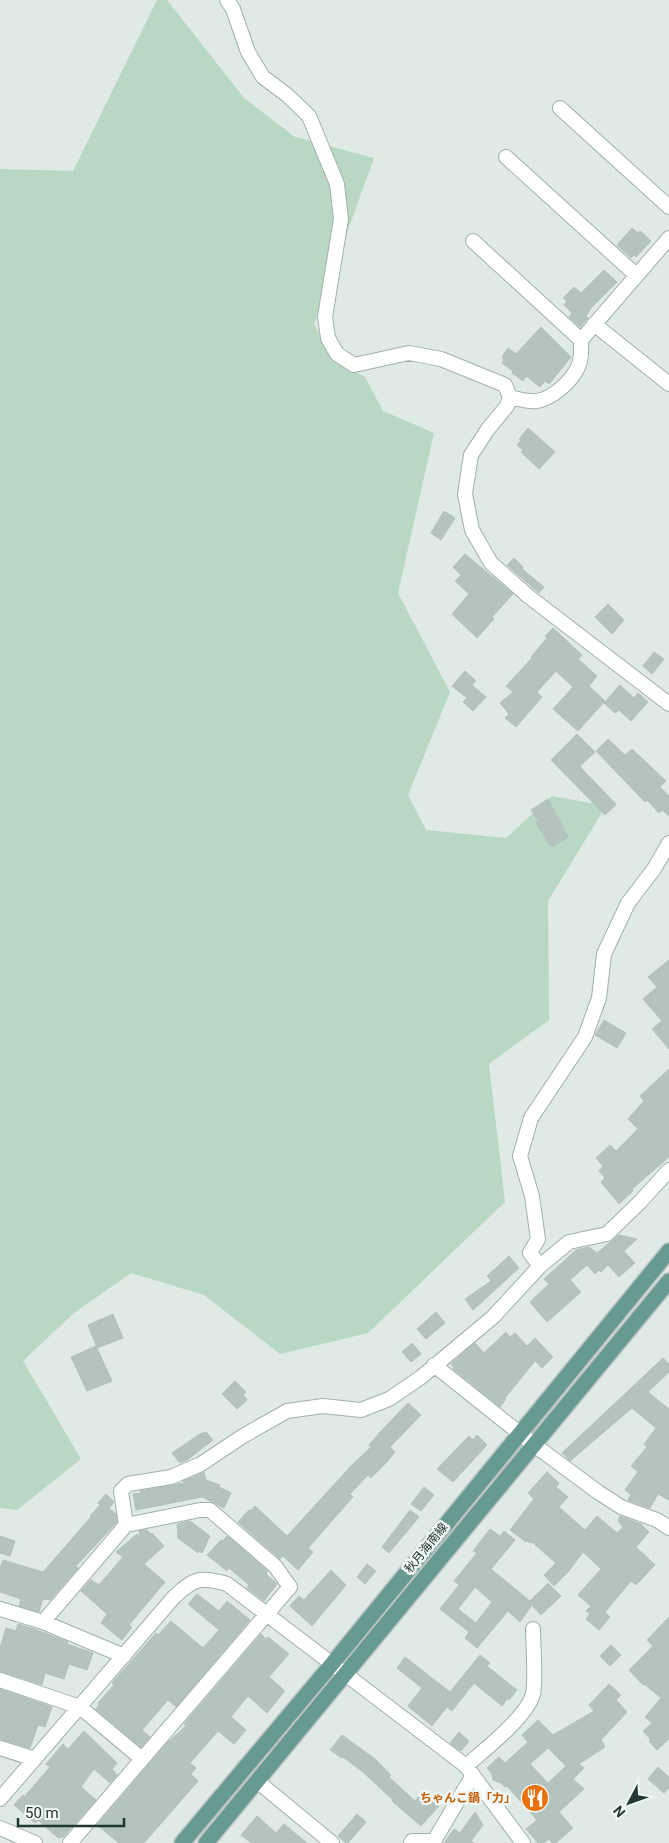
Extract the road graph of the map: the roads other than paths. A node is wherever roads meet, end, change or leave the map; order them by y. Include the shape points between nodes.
1 (227, 0) edge
2 (560, 108) dead end
3 (506, 157) dead end
4 (669, 207) edge
5 (669, 238) edge
6 (473, 240) dead end
7 (636, 274) junction
8 (594, 324) junction
9 (581, 340) junction
10 (669, 384) edge
11 (510, 397) junction
12 (669, 704) edge
13 (669, 843) edge
14 (669, 1170) edge
15 (669, 1251) edge
16 (540, 1266) junction
17 (669, 1281) edge
18 (434, 1366) junction
19 (519, 1433) junction
20 (533, 1444) junction
21 (126, 1524) junction
22 (669, 1528) edge
23 (0, 1609) edge
24 (266, 1614) junction
25 (43, 1622) junction
26 (533, 1629) dead end
27 (124, 1656) junction
28 (332, 1664) junction
29 (345, 1675) junction
30 (0, 1680) edge
31 (80, 1707) junction
32 (0, 1748) edge
33 (35, 1759) junction
34 (142, 1759) junction
35 (469, 1771) junction
36 (257, 1781) junction
37 (0, 1800) edge
38 (0, 1828) edge
39 (212, 1841) edge
40 (35, 1843) edge
41 (70, 1843) edge
42 (182, 1843) edge
43 (332, 1843) edge
44 (411, 1843) edge
45 (524, 1843) edge

1 - 11 street via 248,52 263,77 309,116 337,184 341,219 325,317 328,338 337,354 354,365 409,353 441,359 505,385
2 - 4 street
3 - 7 street
5 - 7 street
6 - 9 street
7 - 8 street
8 - 9 street
8 - 10 street
9 - 11 street via 579,367 561,388 537,401
11 - 12 street via 507,406 471,455 465,494 472,530 491,562 528,596
13 - 16 street via 654,870 628,903 604,954 598,998 585,1037 531,1118 520,1156 532,1196 538,1239 530,1253
14 - 16 street via 607,1234 569,1242
15 - 19 main road, 秋月海南線
16 - 18 street via 493,1317
17 - 20 main road, 秋月海南線
18 - 19 street
18 - 21 street via 389,1399 360,1410 322,1406 287,1411 201,1464 170,1478 128,1484 121,1491
19 - 20 street
19 - 28 main road, 秋月海南線
20 - 22 street via 621,1507 657,1520
20 - 29 main road, 秋月海南線
21 - 24 street via 210,1510 275,1566 290,1587
21 - 25 street
23 - 25 street
24 - 27 street via 227,1584 198,1579 174,1598
24 - 28 street
24 - 34 street
25 - 27 street
26 - 35 street via 534,1692 530,1702
27 - 31 street
28 - 29 street
28 - 42 main road, 秋月海南線
29 - 35 street
29 - 36 main road, 秋月海南線
30 - 31 street
31 - 33 street
31 - 34 street
32 - 33 street
33 - 37 street
34 - 41 street
35 - 44 street via 434,1841
35 - 45 street
36 - 39 main road, 秋月海南線
36 - 43 street
38 - 40 street

